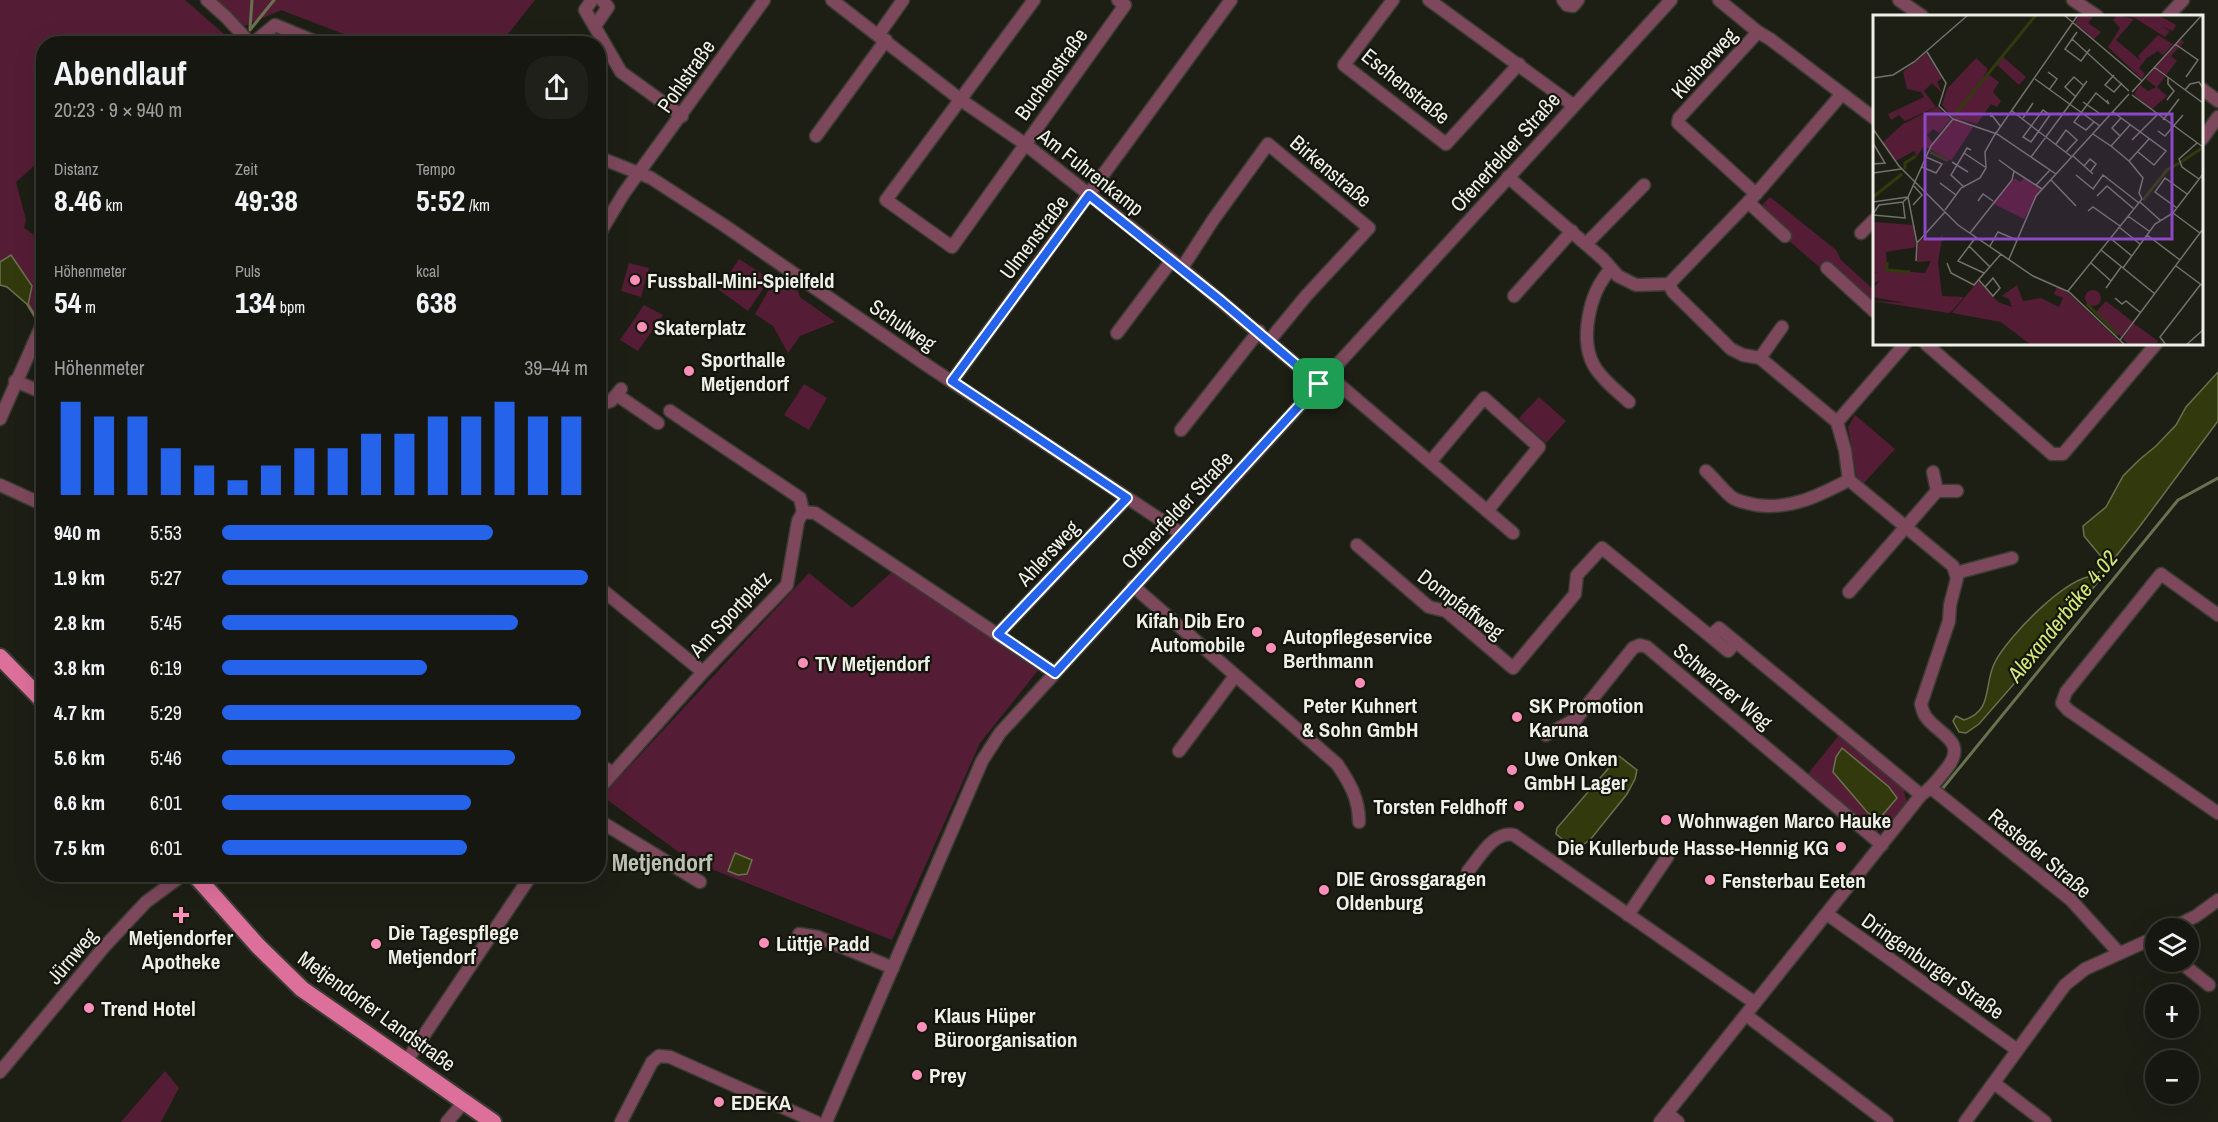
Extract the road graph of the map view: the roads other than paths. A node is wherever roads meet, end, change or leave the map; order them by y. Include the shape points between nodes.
1 (207, 0) edge
2 (592, 0) edge
3 (602, 0) edge
4 (764, 0) edge
5 (832, 0) edge
6 (903, 0) edge
7 (1034, 0) edge
8 (1118, 0) edge
9 (1231, 0) edge
10 (1393, 0) edge
11 (1429, 0) edge
12 (1563, 0) edge
13 (1578, 0) edge
14 (1671, 0) edge
15 (1719, 0) edge
16 (1899, 0) edge
17 (2183, 0) edge
18 (2078, 3) edge
19 (1921, 15) edge
20 (2096, 15) edge
21 (2169, 15) edge
22 (595, 26) junction
23 (1758, 32) junction
24 (245, 36) edge
25 (262, 36) edge
26 (302, 36) edge
27 (601, 36) edge
28 (882, 37) junction
29 (606, 45) edge
30 (1519, 64) junction
31 (2203, 89) edge
32 (1841, 94) junction
33 (961, 100) junction
34 (2218, 100) edge
35 (1574, 105) junction
36 (682, 116) junction
37 (1873, 117) edge
38 (2218, 117) edge
39 (816, 136) dead end
40 (2203, 139) edge
41 (1025, 144) junction
42 (606, 160) edge
43 (639, 174) junction
44 (1508, 177) junction
45 (1644, 185) dead end
46 (1089, 195) junction
47 (1752, 198) junction
48 (1873, 222) edge
49 (606, 223) edge
50 (1572, 231) junction
51 (1861, 233) dead end
52 (1785, 236) dead end
53 (1586, 244) junction
54 (1177, 264) junction
55 (1611, 268) junction
56 (1827, 268) dead end
57 (1669, 284) junction
58 (1515, 296) dead end
59 (1873, 309) edge
60 (1782, 327) dead end
61 (1259, 332) junction
62 (1117, 333) dead end
63 (36, 337) edge
64 (1269, 341) junction
65 (1904, 345) edge
66 (1927, 345) edge
67 (2155, 345) edge
68 (1760, 358) junction
69 (1323, 379) junction
70 (15, 381) junction
71 (952, 381) junction
72 (36, 390) edge
73 (1629, 402) dead end
74 (606, 403) edge
75 (2, 406) edge
76 (670, 411) dead end
77 (0, 419) edge
78 (1837, 422) junction
79 (658, 423) dead end
80 (1181, 430) dead end
81 (1431, 461) junction
82 (1706, 471) dead end
83 (1932, 472) dead end
84 (1849, 480) junction
85 (0, 485) edge
86 (1937, 491) junction
87 (1957, 491) dead end
88 (1127, 498) junction
89 (36, 501) edge
90 (1487, 511) junction
91 (803, 512) junction
92 (1905, 527) junction
93 (1513, 533) dead end
94 (1182, 534) junction
95 (1357, 545) dead end
96 (2012, 558) dead end
97 (1956, 573) junction
98 (1134, 586) junction
99 (1849, 592) dead end
100 (606, 593) edge
101 (2218, 615) edge
102 (998, 634) junction
103 (0, 657) edge
104 (703, 672) junction
105 (1055, 673) junction
106 (1235, 676) junction
107 (36, 694) edge
108 (1546, 735) dead end
109 (1179, 751) dead end
110 (606, 769) edge
111 (613, 774) junction
112 (606, 781) edge
113 (1926, 792) junction
114 (2218, 813) edge
115 (1359, 822) dead end
116 (606, 825) edge
117 (1882, 845) junction
118 (1668, 856) dead end
119 (1468, 871) dead end
120 (173, 882) edge
121 (201, 882) edge
122 (527, 882) edge
123 (700, 882) dead end
124 (2218, 900) edge
125 (1827, 914) junction
126 (1628, 915) junction
127 (2192, 918) edge
128 (799, 934) dead end
129 (2145, 943) edge
130 (2119, 953) junction
131 (893, 968) junction
132 (2192, 972) edge
133 (2209, 986) dead end
134 (1755, 1003) junction
135 (1746, 1015) junction
136 (2016, 1049) junction
137 (406, 1062) junction
138 (0, 1072) edge
139 (1994, 1083) junction
140 (464, 1102) junction
141 (1664, 1117) edge
142 (447, 1122) edge
143 (493, 1122) edge
144 (621, 1122) edge
145 (816, 1122) edge
146 (826, 1122) edge
147 (1678, 1122) edge
148 (1887, 1122) edge
149 (1965, 1122) edge
150 (2045, 1122) edge

1 - 24 street
2 - 22 street via 585,10
3 - 22 street via 608,7
4 - 36 street, Pohlstraße
5 - 28 street, Am Fuhrenkamp
6 - 28 street
7 - 33 street
8 - 41 street, Buchenstraße via 1125,5
9 - 46 street, Ulmenstraße
10 - 30 street, Eschenstraße via 1344,65 1446,144
11 - 30 street
12 - 13 street via 1573,6
14 - 35 street, Ofenerfelder Straße
15 - 23 street
16 - 19 street
17 - 21 street
18 - 20 street
22 - 27 street
23 - 32 street
23 - 47 street, Kleiberweg via 1678,123
25 - 26 street via 275,25
28 - 33 street, Am Fuhrenkamp
28 - 39 street
29 - 36 street via 621,72
30 - 35 street
31 - 34 street
32 - 37 street
32 - 47 street
33 - 41 street, Am Fuhrenkamp
33 - 41 street via 886,200 952,247
35 - 44 street, Ofenerfelder Straße
36 - 43 street, Pohlstraße
38 - 40 street
41 - 46 street, Am Fuhrenkamp
42 - 43 street, Schulweg
43 - 49 street, Pohlstraße
43 - 71 street, Schulweg via 730,229
44 - 50 street
44 - 69 street, Ofenerfelder Straße
45 - 53 street
46 - 54 street, Am Fuhrenkamp
46 - 71 street, Ulmenstraße
47 - 52 street
47 - 57 street
48 - 51 street
50 - 53 street
50 - 58 street
53 - 55 street
54 - 61 street, Am Fuhrenkamp
54 - 62 street
54 - 64 street, Birkenstraße via 1268,144 1369,228
55 - 57 street via 1636,285
55 - 73 street via 1593,301 1588,347 1606,382
56 - 59 street
57 - 68 street via 1731,349
60 - 68 street
61 - 64 street, Am Fuhrenkamp
61 - 80 street
63 - 70 street
64 - 69 street, Am Fuhrenkamp
65 - 78 street
66 - 67 street via 2056,455 2063,454
68 - 78 street
69 - 81 street, Am Fuhrenkamp
69 - 94 street, Ofenerfelder Straße
70 - 72 street
70 - 75 street
71 - 88 street, Schulweg
74 - 79 street via 619,392
75 - 77 street
76 - 91 street via 800,498
78 - 84 street
81 - 90 street, Am Fuhrenkamp
81 - 90 street via 1484,398 1539,447
82 - 84 street via 1732,497 1765,506 1792,505 1815,498
83 - 86 street
84 - 92 street
85 - 89 street
86 - 87 street
86 - 92 street
88 - 94 street, Schulweg
88 - 102 street, Ahlersweg
90 - 93 street, Am Fuhrenkamp
91 - 102 street via 815,513
91 - 104 street, Am Sportplatz via 787,585
92 - 97 street via 1953,566
92 - 99 street
94 - 98 street, Ofenerfelder Straße
95 - 113 street, Dompfaffweg via 1429,607 1446,611 1513,668 1575,594 1577,575 1602,548 1728,651 1736,642
96 - 97 street
97 - 113 street via 1949,621 1921,704 1926,717 1951,740 1954,750 1952,762
98 - 105 street, Ofenerfelder Straße
98 - 106 street
100 - 104 street
101 - 114 street via 2161,574 2066,692 2062,703
102 - 105 street
103 - 107 main road
104 - 111 street, Am Sportplatz
105 - 131 street, Ofenerfelder Straße via 1000,733 982,761
106 - 109 street
106 - 115 street via 1337,764 1353,788
108 - 117 street, Schwarzer Weg via 1576,719 1633,648 1647,647
110 - 111 street
111 - 112 street, Am Sportplatz
113 - 117 street
113 - 130 street, Rasteder Straße via 2071,900
116 - 123 street
117 - 125 street
118 - 126 street
119 - 126 street via 1496,838 1514,835
120 - 138 street, Jürnweg via 146,902 104,946
121 - 137 main road, Metjendorfer Landstraße via 302,989
122 - 137 street
124 - 127 street
125 - 134 street
125 - 136 street, Dringenburger Straße
126 - 134 street
128 - 131 street via 818,937
129 - 130 street
130 - 136 street via 2085,969 2065,985
131 - 146 street, Ofenerfelder Straße
132 - 133 street
134 - 135 street
135 - 141 street
135 - 148 street
136 - 139 street
137 - 140 main road, Metjendorfer Landstraße
139 - 149 street
139 - 150 street
140 - 142 street
140 - 143 main road, Metjendorfer Landstraße
141 - 147 street
144 - 145 street via 652,1062 665,1056

